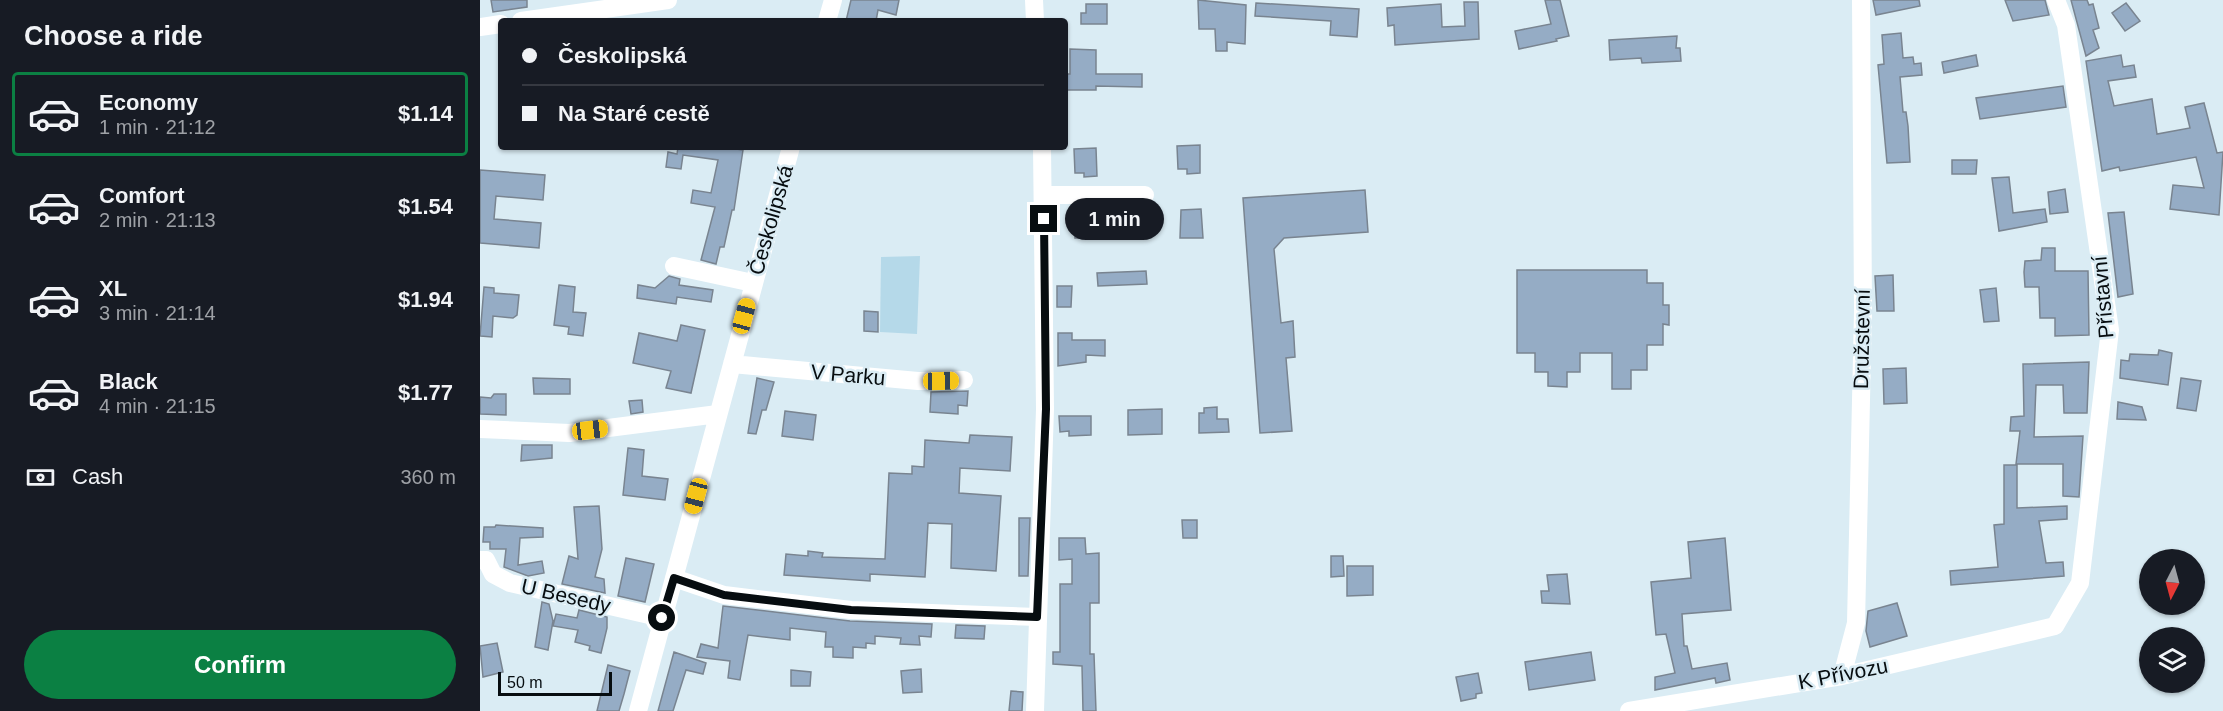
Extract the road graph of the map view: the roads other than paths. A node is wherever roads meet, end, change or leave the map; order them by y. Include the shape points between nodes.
1 (668, 0) edge
2 (833, 0) edge
3 (1034, 0) edge
4 (1862, 0) edge
5 (2056, 0) edge
6 (552, 8) edge
7 (529, 18) edge
8 (828, 18) edge
9 (1035, 18) edge
10 (498, 24) edge
11 (480, 27) edge
12 (791, 150) edge
13 (1042, 150) edge
14 (1044, 195) junction
15 (1145, 195) dead end
16 (674, 266) dead end
17 (753, 283) junction
18 (732, 364) junction
19 (964, 380) dead end
20 (718, 414) junction
21 (480, 429) edge
22 (480, 560) edge
23 (674, 578) junction
24 (1037, 617) junction
25 (662, 618) junction
26 (2055, 626) joint
27 (1842, 676) junction
28 (638, 711) edge
29 (1035, 711) edge
30 (1629, 711) edge

1 - 6 street
2 - 8 street
3 - 9 street
4 - 27 street, Družstevní via 1863,311 1856,623
5 - 26 street, Přístavní via 2066,25 2110,330 2080,583
6 - 7 street
10 - 11 street
12 - 17 street, Českolipská
13 - 14 street
14 - 15 street
14 - 24 street via 1046,409
16 - 17 street
17 - 18 street, Českolipská
18 - 19 street, V Parku via 918,381
18 - 20 street, Českolipská
20 - 21 street via 569,433
20 - 23 street, Českolipská
22 - 25 street, U Besedy via 486,560 493,574 510,583
23 - 24 street via 724,595 851,610
23 - 25 street, Českolipská
24 - 29 street
25 - 28 street, Českolipská
26 - 27 street, K Přívozu
27 - 30 street, K Přívozu

